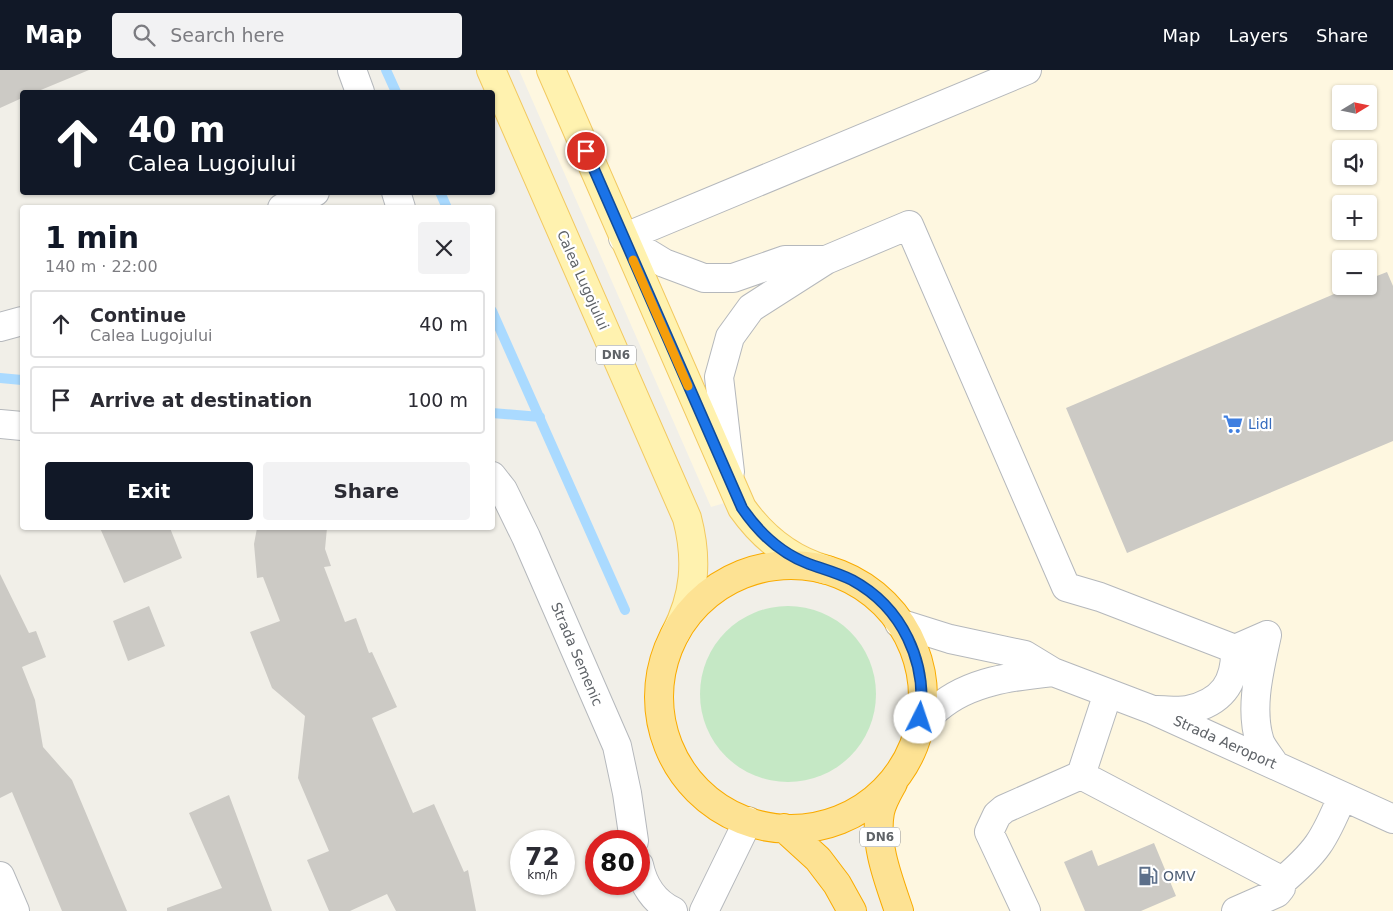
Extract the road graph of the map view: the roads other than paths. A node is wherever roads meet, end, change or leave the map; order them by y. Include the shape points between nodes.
1 (352, 70) edge
2 (490, 70) edge
3 (551, 70) edge
4 (1027, 70) edge
5 (359, 90) edge
6 (309, 195) edge
7 (288, 205) edge
8 (623, 238) junction
9 (826, 260) junction
10 (20, 322) edge
11 (0, 327) edge
12 (0, 424) edge
13 (20, 426) edge
14 (495, 480) edge
15 (732, 487) junction
16 (827, 570) junction
17 (899, 623) junction
18 (675, 634) junction
19 (1235, 649) junction
20 (1054, 672) junction
21 (1108, 693) junction
22 (1153, 710) junction
23 (916, 735) junction
24 (1275, 764) junction
25 (902, 766) junction
26 (1081, 775) junction
27 (1342, 797) junction
28 (1393, 819) edge
29 (748, 821) junction
30 (784, 828) junction
31 (632, 830) edge
32 (0, 876) edge
33 (1280, 883) junction
34 (650, 890) edge
35 (15, 911) edge
36 (673, 911) edge
37 (704, 911) edge
38 (852, 911) edge
39 (899, 911) edge
40 (1026, 911) edge
41 (1236, 911) edge

1 - 5 street
2 - 18 main road, Calea Lugojului / DN6 via 687,518 695,554 694,576 689,603
3 - 8 main road, DN6
4 - 8 street
6 - 7 street
8 - 9 street via 664,263 704,278 733,278 785,260
8 - 15 main road, DN6
9 - 15 street via 751,308 730,337 719,377
9 - 19 street via 909,225 1066,587
10 - 11 street
12 - 13 street
14 - 31 street, Strada Semenic via 526,538 617,746
15 - 16 main road, DN6 via 748,517 775,545 806,563
16 - 17 highway, DN6 via 869,591
16 - 18 highway, DN6 via 804,565 780,565 734,578 704,597
17 - 20 street, Strada Aeroport via 950,639 1025,655
17 - 23 highway, DN6 via 910,642 921,677 922,702
18 - 29 highway, DN6 via 663,664 660,691 661,718 670,750 687,778 702,794 719,807
19 - 22 street via 1231,681 1217,698 1188,710
19 - 24 street via 1267,635 1256,690 1256,712 1260,742
20 - 21 street, Strada Aeroport
20 - 23 street, Strada Aeroport via 1016,676 971,688 937,708
21 - 22 street, Strada Aeroport
21 - 26 street
22 - 24 street, Strada Aeroport
23 - 25 highway, DN6
24 - 27 street, Strada Aeroport
25 - 30 highway, DN6 via 880,793 852,813 819,825
25 - 39 highway, DN6 via 880,811 881,848
26 - 33 street via 1277,878
26 - 40 street via 1004,809 989,832
27 - 28 street, Strada Aeroport
27 - 33 street via 1325,836 1313,853
29 - 30 highway, DN6
29 - 37 street
30 - 38 highway via 818,859
32 - 35 street
33 - 41 street via 1277,893
34 - 36 street via 662,906

